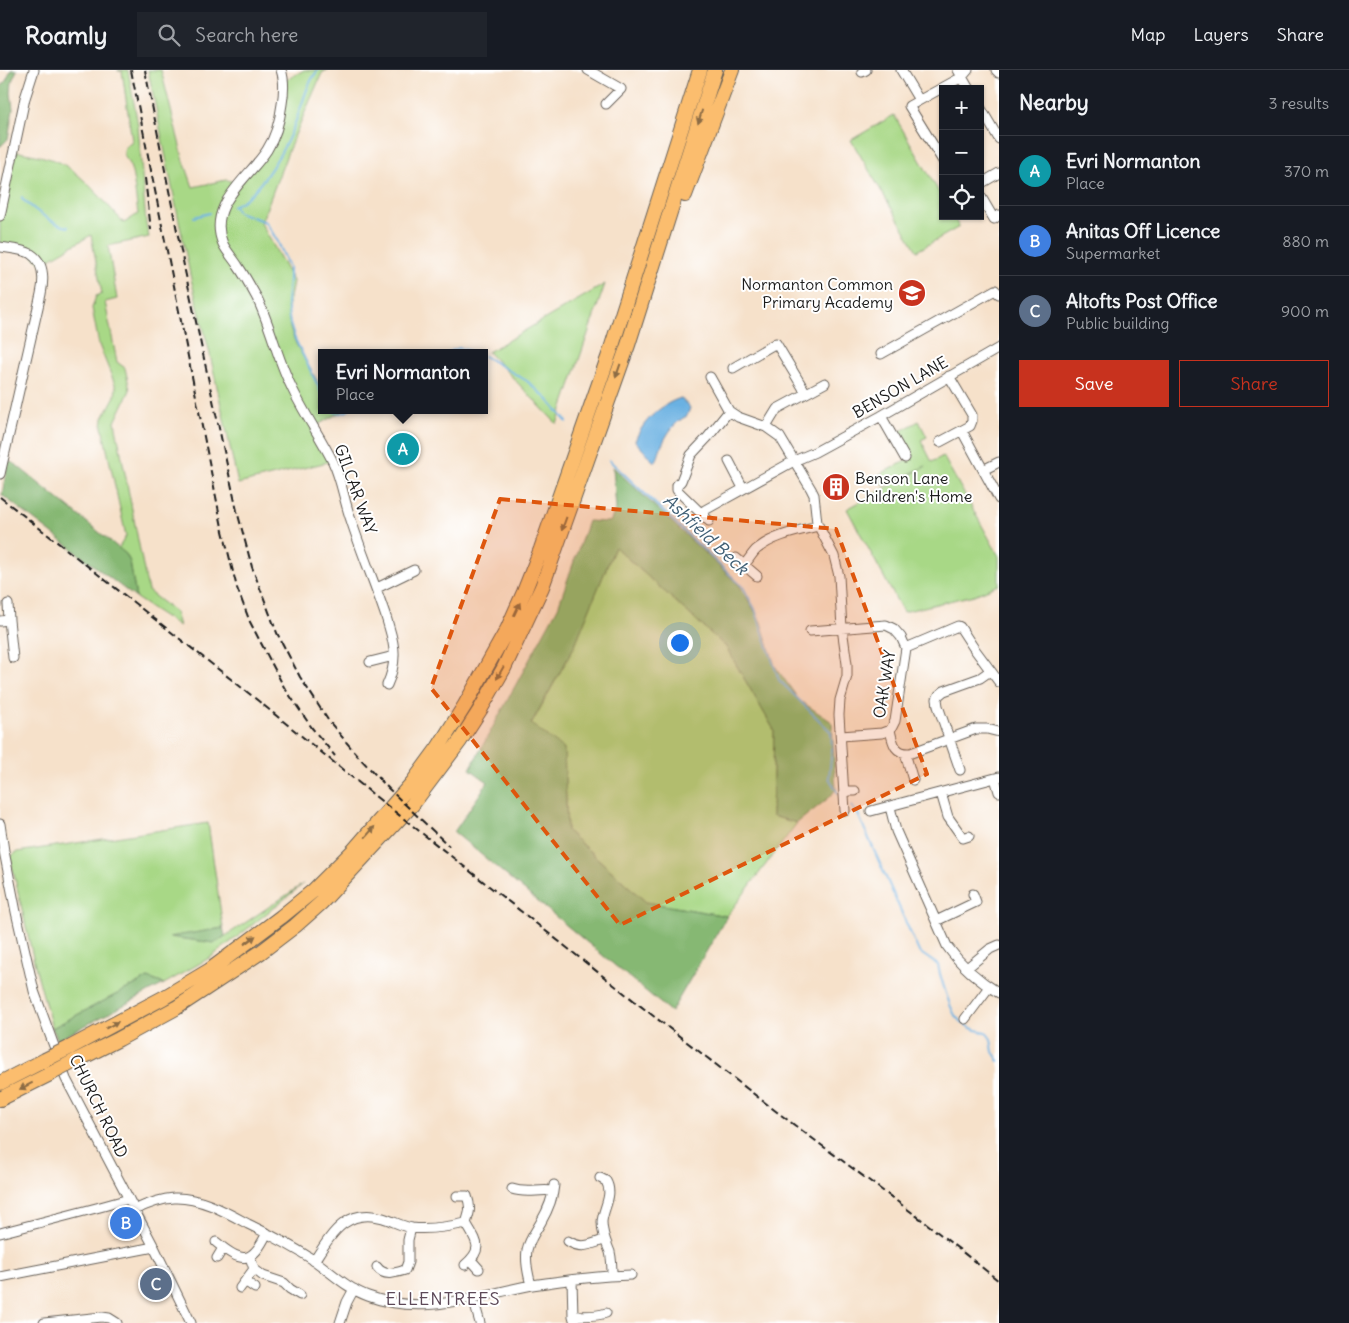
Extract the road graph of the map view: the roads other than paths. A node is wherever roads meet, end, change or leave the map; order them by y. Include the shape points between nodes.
1 (34, 70) edge
2 (281, 70) edge
3 (588, 70) edge
4 (698, 70) edge
5 (715, 70) edge
6 (732, 70) edge
7 (901, 70) edge
8 (996, 70) edge
9 (963, 72) edge
10 (999, 73) edge
11 (968, 85) edge
12 (919, 100) junction
13 (606, 104) dead end
14 (984, 113) edge
15 (998, 132) edge
16 (939, 155) edge
17 (999, 173) edge
18 (984, 182) edge
19 (984, 200) edge
20 (0, 216) edge
21 (996, 217) edge
22 (0, 246) edge
23 (999, 294) edge
24 (628, 345) junction
25 (999, 348) edge
26 (881, 354) dead end
27 (732, 368) dead end
28 (710, 376) dead end
29 (949, 376) junction
30 (825, 383) dead end
31 (806, 393) junction
32 (728, 411) junction
33 (882, 416) junction
34 (766, 427) junction
35 (962, 431) junction
36 (940, 442) dead end
37 (905, 458) dead end
38 (794, 460) junction
39 (729, 461) dead end
40 (999, 462) edge
41 (983, 470) junction
42 (0, 474) edge
43 (744, 488) junction
44 (999, 500) edge
45 (701, 513) junction
46 (709, 521) dead end
47 (818, 526) junction
48 (736, 558) dead end
49 (744, 565) junction
50 (414, 570) dead end
51 (757, 576) dead end
52 (377, 588) junction
53 (8, 604) dead end
54 (5, 621) edge
55 (842, 628) junction
56 (810, 631) dead end
57 (906, 648) junction
58 (394, 656) junction
59 (14, 658) dead end
60 (370, 662) dead end
61 (990, 671) junction
62 (999, 682) edge
63 (387, 686) dead end
64 (890, 730) junction
65 (999, 732) edge
66 (841, 736) junction
67 (949, 739) junction
68 (905, 753) junction
69 (960, 770) dead end
70 (997, 778) edge
71 (913, 780) dead end
72 (844, 791) junction
73 (855, 791) dead end
74 (999, 792) edge
75 (942, 793) junction
76 (890, 807) junction
77 (844, 811) dead end
78 (871, 811) dead end
79 (0, 827) edge
80 (970, 836) dead end
81 (973, 894) dead end
82 (936, 921) junction
83 (999, 945) edge
84 (967, 968) junction
85 (989, 987) junction
86 (999, 993) edge
87 (965, 1019) dead end
88 (72, 1055) junction
89 (0, 1082) edge
90 (0, 1099) edge
91 (606, 1179) dead end
92 (512, 1189) dead end
93 (457, 1196) dead end
94 (128, 1199) junction
95 (134, 1210) junction
96 (466, 1223) junction
97 (411, 1228) junction
98 (0, 1233) edge
99 (267, 1233) junction
100 (604, 1240) junction
101 (568, 1241) dead end
102 (154, 1247) junction
103 (250, 1257) junction
104 (217, 1258) dead end
105 (314, 1261) junction
106 (254, 1269) junction
107 (479, 1269) dead end
108 (378, 1273) dead end
109 (630, 1275) dead end
110 (612, 1276) junction
111 (0, 1277) edge
112 (572, 1280) junction
113 (531, 1286) junction
114 (255, 1288) dead end
115 (290, 1289) junction
116 (354, 1289) junction
117 (300, 1295) dead end
118 (284, 1298) dead end
119 (473, 1298) junction
120 (606, 1313) dead end
121 (574, 1320) edge
122 (71, 1321) edge
123 (44, 1323) edge
124 (117, 1323) edge
125 (191, 1323) edge
126 (340, 1323) edge
127 (480, 1323) edge

1 - 20 street
2 - 52 street, GILCAR WAY via 284,81 282,102 273,139 227,199 221,212 220,235 256,297 291,386 337,470 350,519
3 - 13 street via 622,89
88 -> 4 highway via 210,970 313,891 354,851 438,748 487,668 524,592 610,352 688,111
5 -> 24 highway
6 - 24 highway
7 - 12 street
8 - 10 street
9 - 11 street
9 - 12 street
12 - 16 street via 909,106
14 - 15 street
17 - 18 street
19 - 21 street
22 - 42 street via 30,253 40,264 43,279
23 - 26 street via 994,290
24 -> 88 highway via 542,587 523,629 480,710 412,805 322,904 261,952 176,1008 119,1039
25 - 29 street, BENSON LANE
27 - 31 street via 776,343
28 - 32 street
29 - 33 street, BENSON LANE
29 - 35 street via 972,415 970,426
30 - 31 street
31 - 34 street via 777,409
32 - 34 street
32 - 45 street via 691,455 677,485 677,490
33 - 37 street
33 - 38 street, BENSON LANE
34 - 38 street via 780,437
35 - 36 street
35 - 41 street
38 - 43 street, BENSON LANE
38 - 47 street via 814,495
39 - 43 street
40 - 41 street
41 - 44 street
43 - 45 street, BENSON LANE
45 - 46 street
47 - 49 street via 783,535 757,549
47 - 55 street via 838,567
48 - 49 street
49 - 51 street
50 - 52 street
52 - 58 street, GILCAR WAY
53 - 54 street
54 - 59 street
55 - 56 street
55 - 57 street, OAK WAY via 886,625 901,637
55 - 66 street via 847,664 840,700
57 - 61 street via 960,626
57 - 64 street, OAK WAY via 895,721
58 - 60 street
58 - 63 street, GILCAR WAY
61 - 62 street
61 - 67 street via 944,691 937,698
64 - 66 street
64 - 68 street, OAK WAY via 897,750
65 - 67 street via 976,730
66 - 72 street
67 - 68 street
67 - 69 street
68 - 71 street
70 - 74 street
70 - 75 street
72 - 73 street
72 - 77 street
75 - 76 street
75 - 80 street via 953,825 963,838
76 - 78 street
76 - 82 street via 896,831
79 - 94 street, CHURCH ROAD via 34,991 66,1079
81 - 82 street via 976,902
82 - 84 street via 947,946
83 - 84 street
84 - 85 street
85 - 86 street
85 - 87 street
88 - 89 highway, bridge via 45,1060
88 -> 90 highway, bridge via 52,1073
91 - 100 street via 609,1198 602,1219
92 - 113 street via 526,1192 554,1188 527,1251
93 - 96 street via 467,1196 469,1200 470,1212
94 - 95 street, CHURCH ROAD
94 - 98 street
95 - 99 street via 154,1201 190,1199
95 - 102 street, CHURCH ROAD
96 - 97 street
96 - 107 street via 476,1241 476,1254 468,1262
97 - 105 street via 382,1218 353,1218 335,1231
97 - 108 street via 407,1249 409,1272
99 - 103 street via 256,1253
99 - 105 street
100 - 101 street via 581,1247
100 - 110 street via 610,1253
102 - 111 street
102 - 125 street, CHURCH ROAD
103 - 104 street via 237,1256 219,1245
103 - 106 street
105 - 116 street
106 - 114 street via 243,1284
106 - 115 street
109 - 110 street
110 - 112 street
112 - 113 street
112 - 121 street
113 - 119 street
115 - 117 street
115 - 118 street
116 - 119 street via 368,1296 410,1305
116 - 126 street
119 - 127 street
120 - 121 street via 584,1314
122 - 123 street
122 - 124 street via 102,1317

